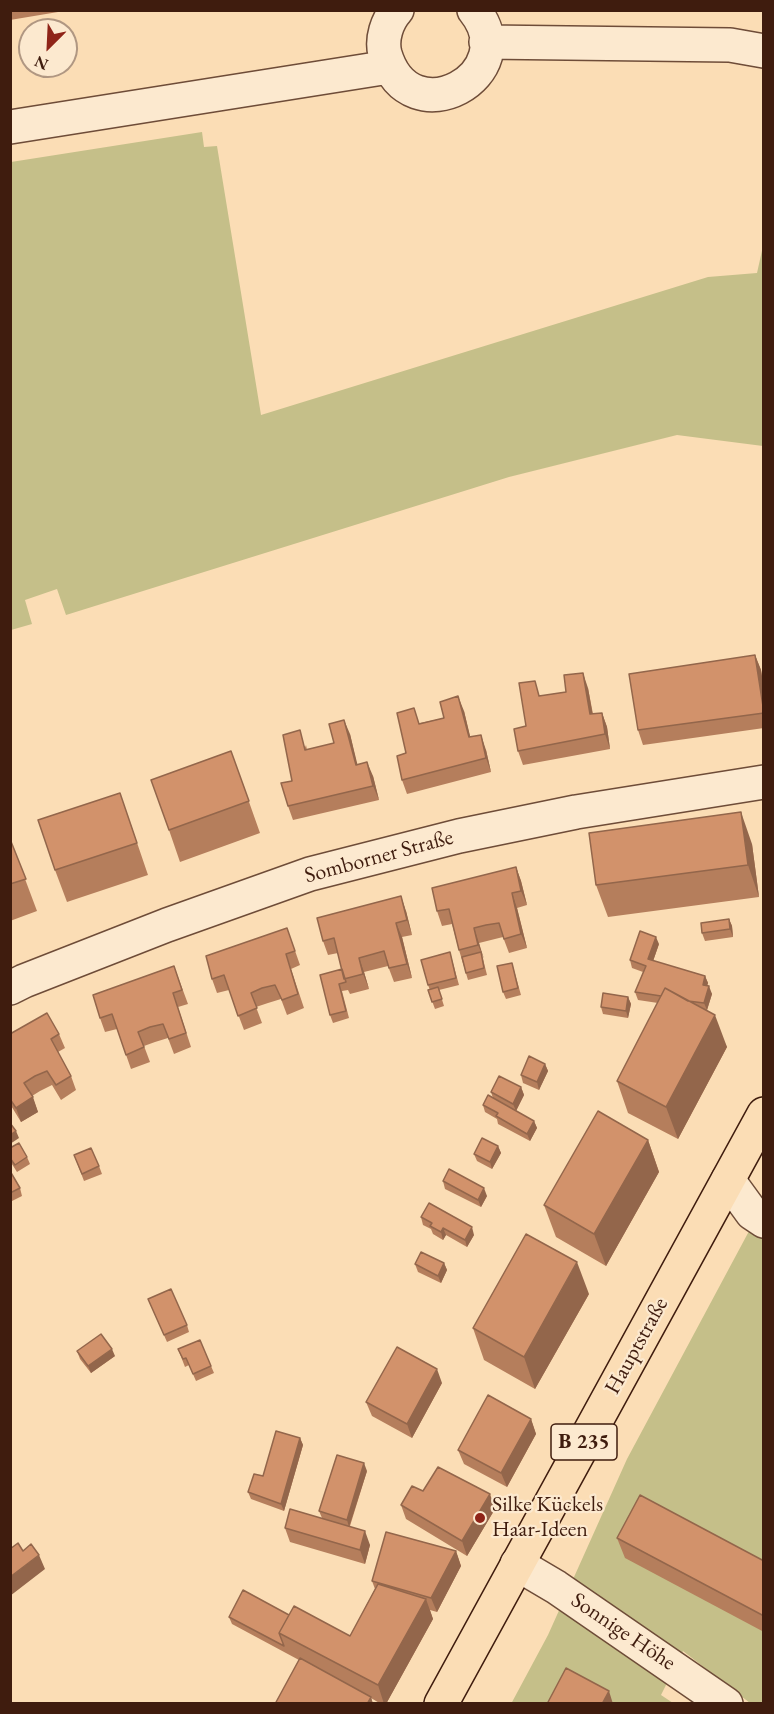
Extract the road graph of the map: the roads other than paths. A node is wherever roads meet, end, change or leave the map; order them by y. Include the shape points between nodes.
1 (397, 10) edge
2 (474, 10) edge
3 (486, 42) junction
4 (764, 51) edge
5 (389, 67) junction
6 (10, 127) edge
7 (764, 782) edge
8 (10, 988) edge
9 (764, 1114) edge
10 (728, 1180) junction
11 (764, 1221) edge
12 (517, 1564) junction
13 (441, 1704) edge
14 (726, 1704) edge

1 - 5 street via 385,32
2 - 3 street via 483,25
3 - 4 street via 730,45
3 - 5 street via 483,64 473,78 446,94 429,95 413,90
5 - 6 street
7 - 8 street, Somborner Straße via 576,812 459,836 310,874 167,925
9 - 10 main road, Hauptstraße / B 235
10 - 11 street via 752,1213
10 - 12 main road, Hauptstraße / B 235
12 - 13 main road, Hauptstraße / B 235
12 - 14 street, Sonnige Höhe

